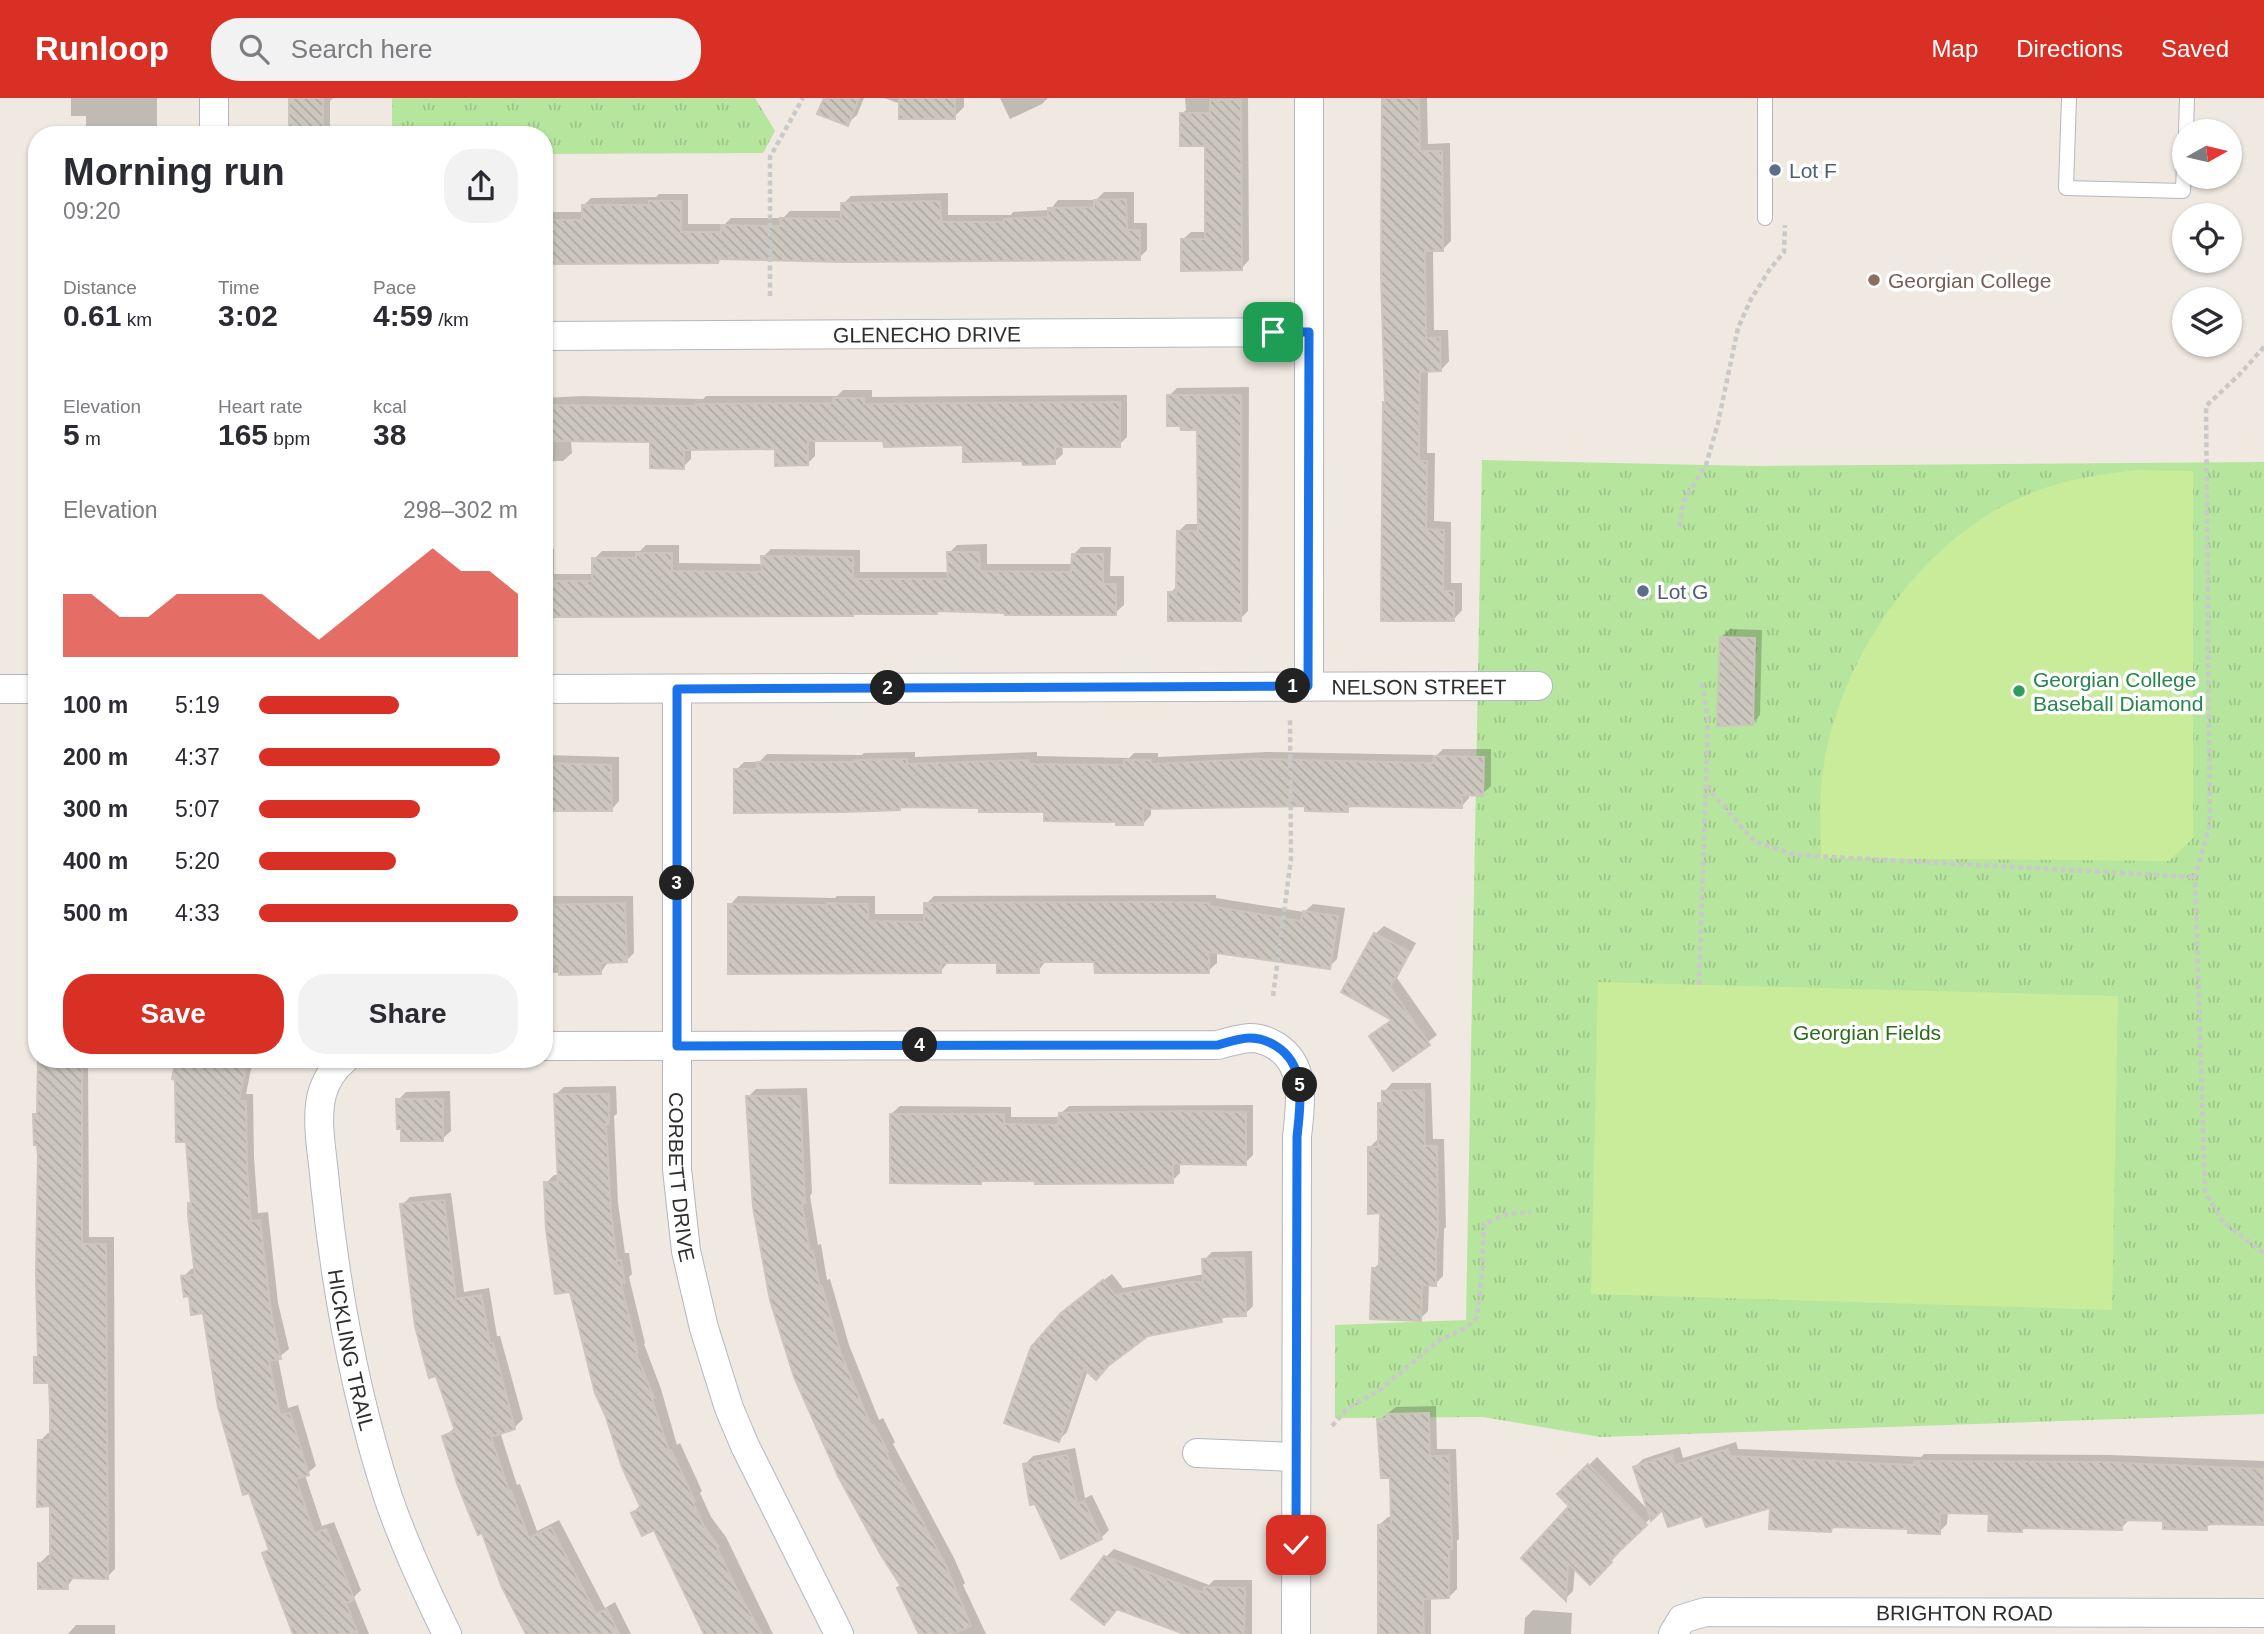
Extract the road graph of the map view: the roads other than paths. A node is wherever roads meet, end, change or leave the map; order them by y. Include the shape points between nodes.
1 (214, 98) edge
2 (1309, 98) edge
3 (1765, 98) edge
4 (2069, 98) edge
5 (2187, 98) edge
6 (2186, 119) edge
7 (214, 126) edge
8 (2183, 189) edge
9 (1765, 218) dead end
10 (1309, 332) junction
11 (553, 336) edge
12 (1308, 686) junction
13 (1538, 686) dead end
14 (0, 689) edge
15 (28, 689) edge
16 (553, 689) edge
17 (677, 689) junction
18 (553, 1046) edge
19 (677, 1046) junction
20 (335, 1068) edge
21 (1196, 1453) dead end
22 (1296, 1457) junction
23 (2264, 1613) edge
24 (447, 1634) edge
25 (839, 1634) edge
26 (1296, 1634) edge
27 (1673, 1634) edge

1 - 7 street
2 - 10 street
3 - 9 lane
4 - 8 lane via 2066,188
5 - 6 lane
10 - 11 street, GLENECHO DRIVE
10 - 12 street
12 - 13 street, NELSON STREET
12 - 17 street, NELSON STREET
14 - 15 street
16 - 17 street, NELSON STREET
17 - 19 street, CORBETT DRIVE
18 - 19 street
19 - 22 street via 1218,1045 1251,1038 1280,1048 1296,1071 1301,1098
19 - 25 street, CORBETT DRIVE via 681,1214 704,1328 745,1446
20 - 24 street, HICKLING TRAIL via 322,1094 320,1125 346,1335 388,1497
21 - 22 street
22 - 26 street
23 - 27 street, BRIGHTON ROAD via 1705,1612 1682,1619

